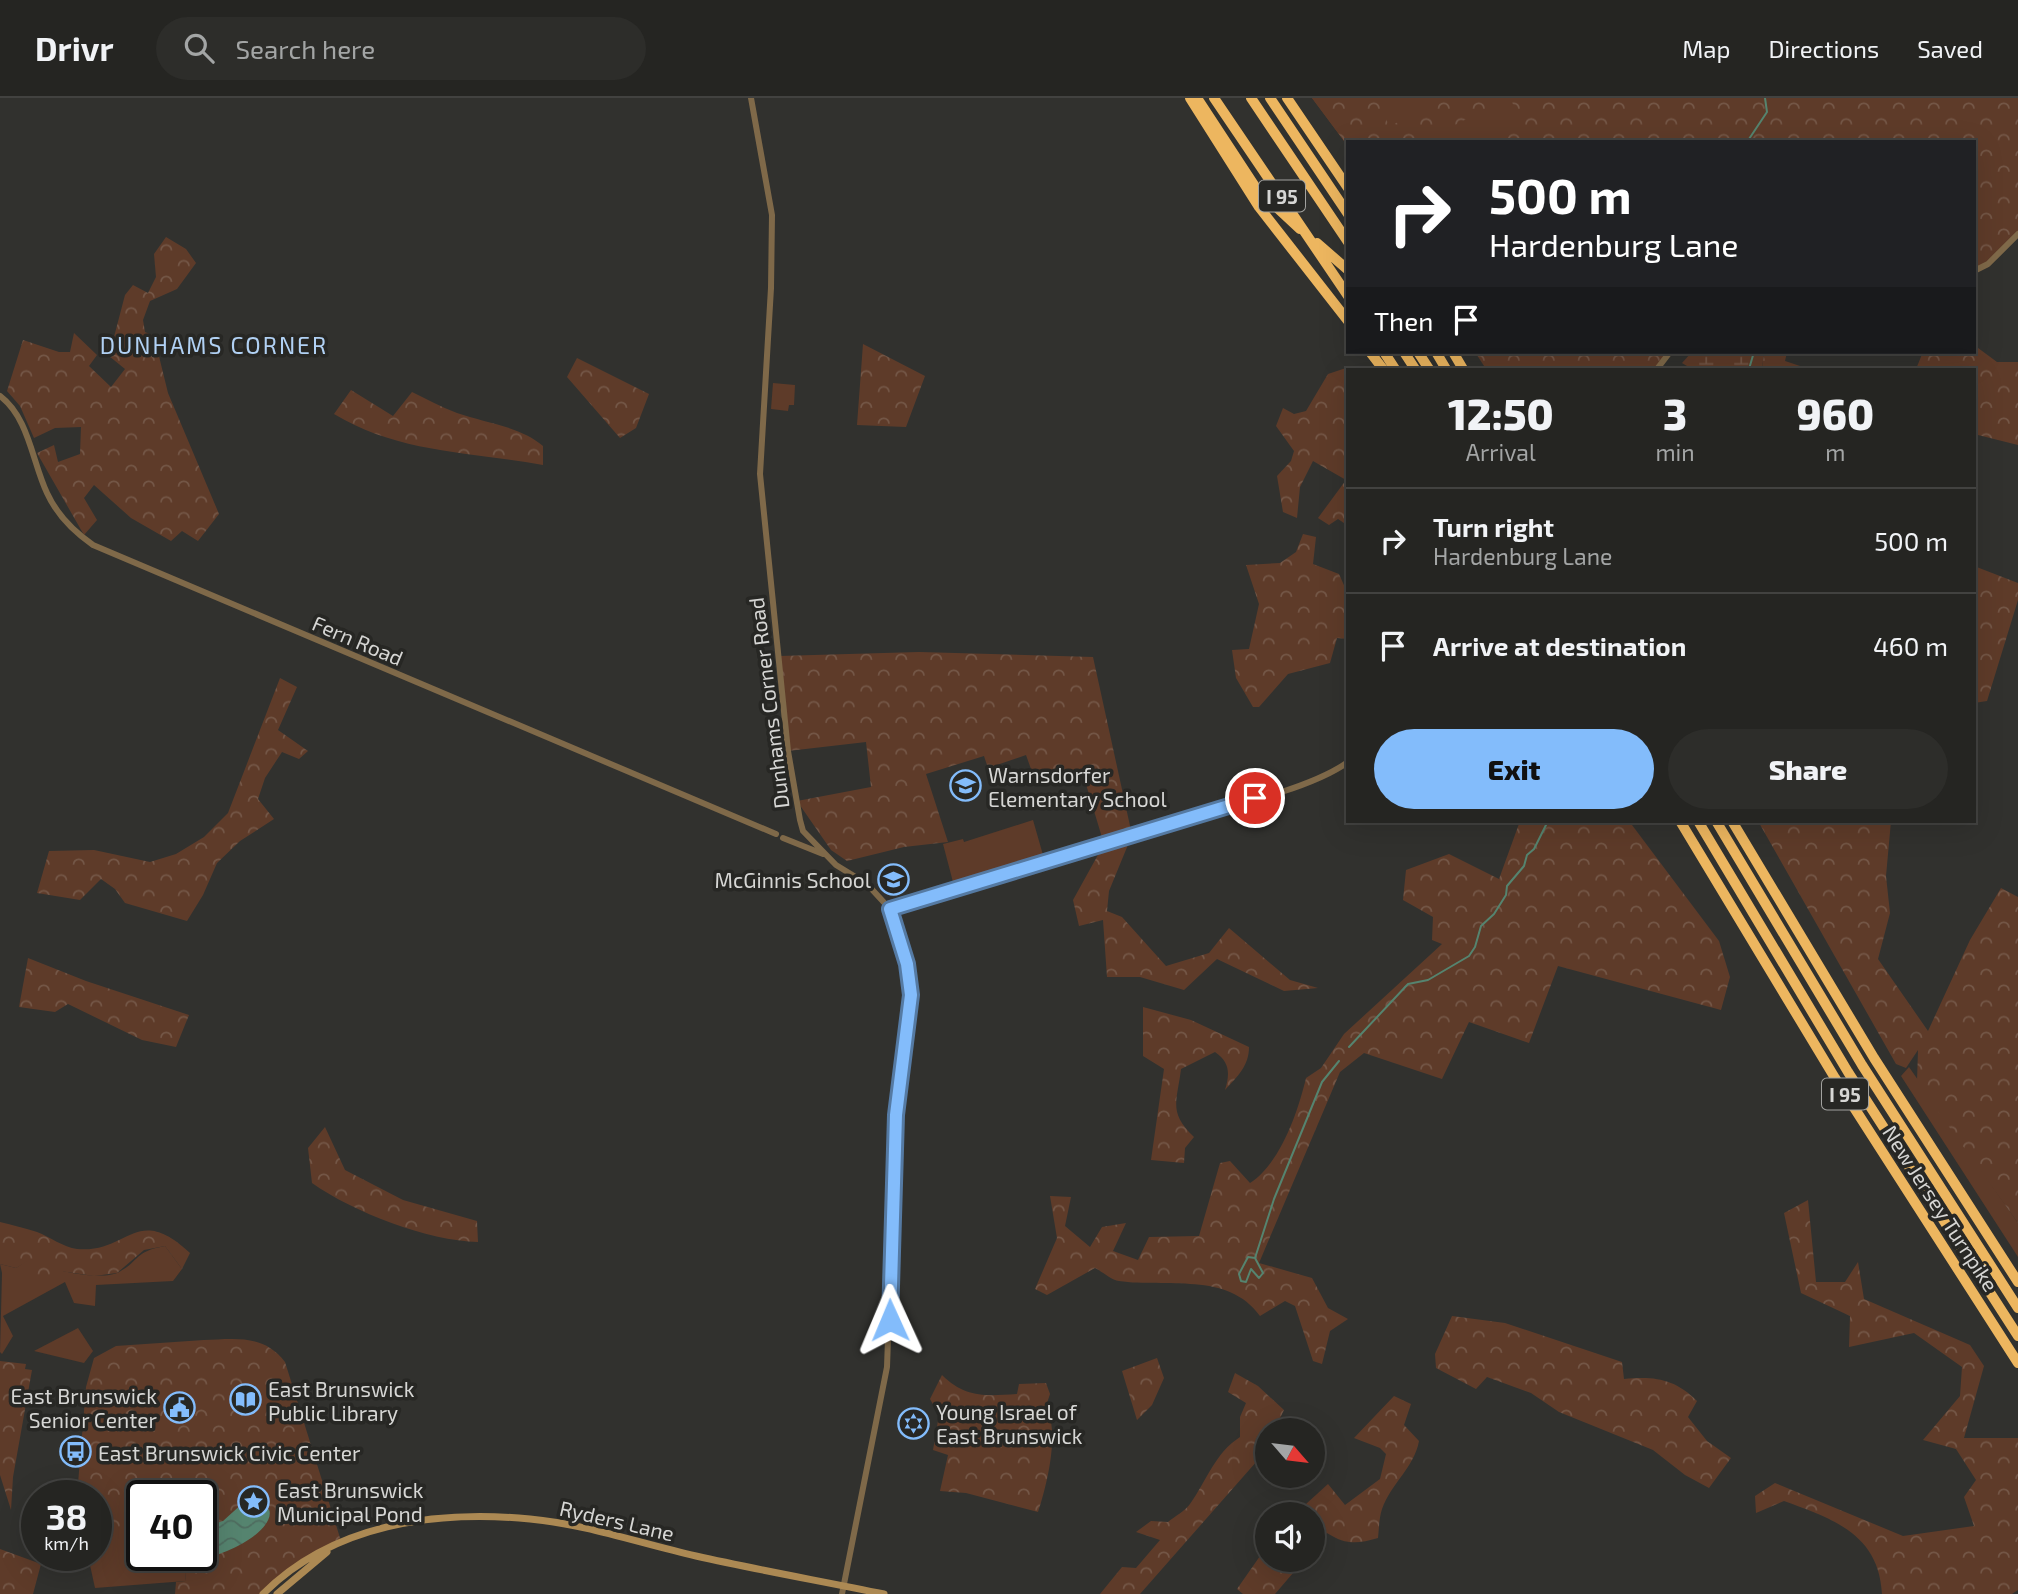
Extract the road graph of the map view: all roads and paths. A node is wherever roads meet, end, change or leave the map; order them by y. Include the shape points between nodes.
1 (751, 98) edge
2 (1190, 98) edge
3 (1197, 98) edge
4 (1214, 98) edge
5 (1251, 98) edge
6 (1270, 98) edge
7 (1287, 98) edge
8 (1346, 185) edge
9 (1346, 211) edge
10 (2018, 234) edge
11 (1346, 239) edge
12 (1346, 269) edge
13 (1976, 270) edge
14 (1346, 293) edge
15 (1346, 318) edge
16 (1372, 354) edge
17 (1668, 354) edge
18 (1382, 368) edge
19 (1658, 368) edge
20 (0, 396) edge
21 (1346, 763) edge
22 (1681, 823) edge
23 (1699, 823) edge
24 (1717, 823) edge
25 (1733, 823) edge
26 (824, 854) junction
27 (890, 909) junction
28 (2018, 1282) edge
29 (2018, 1308) edge
30 (2018, 1336) edge
31 (2018, 1363) edge
32 (341, 1541) junction
33 (842, 1590) edge
34 (263, 1594) edge
35 (277, 1594) edge
36 (884, 1594) edge

1 - 26 street, Dunhams Corner Road via 772,215 760,474 788,751 803,831
2 - 15 highway via 1259,207
3 - 12 highway via 1271,205
4 - 14 highway, I 95
5 - 11 highway, I 95
6 - 9 highway, I 95
7 - 8 highway
10 - 13 street
16 - 18 highway
17 - 19 street
20 - 26 street, Fern Road via 19,419 50,500 73,530 93,545
21 - 27 street via 1293,787
22 - 31 highway, New Jersey Turnpike / I 95 via 1835,1079
23 - 30 highway, New Jersey Turnpike / I 95 via 1848,1072
24 - 29 highway, New Jersey Turnpike / I 95 via 1862,1065
25 - 28 highway, New Jersey Turnpike / I 95 via 1874,1058
26 - 27 street, Dunhams Corner Road via 867,884
27 - 33 street, Dunhams Corner Road via 911,995 896,1115 887,1367
32 - 33 main road, Ryders Lane via 442,1516 532,1519
32 - 34 main road, Ryders Lane via 300,1561
32 - 35 main road, Ryders Lane
33 - 36 main road, Ryders Lane

